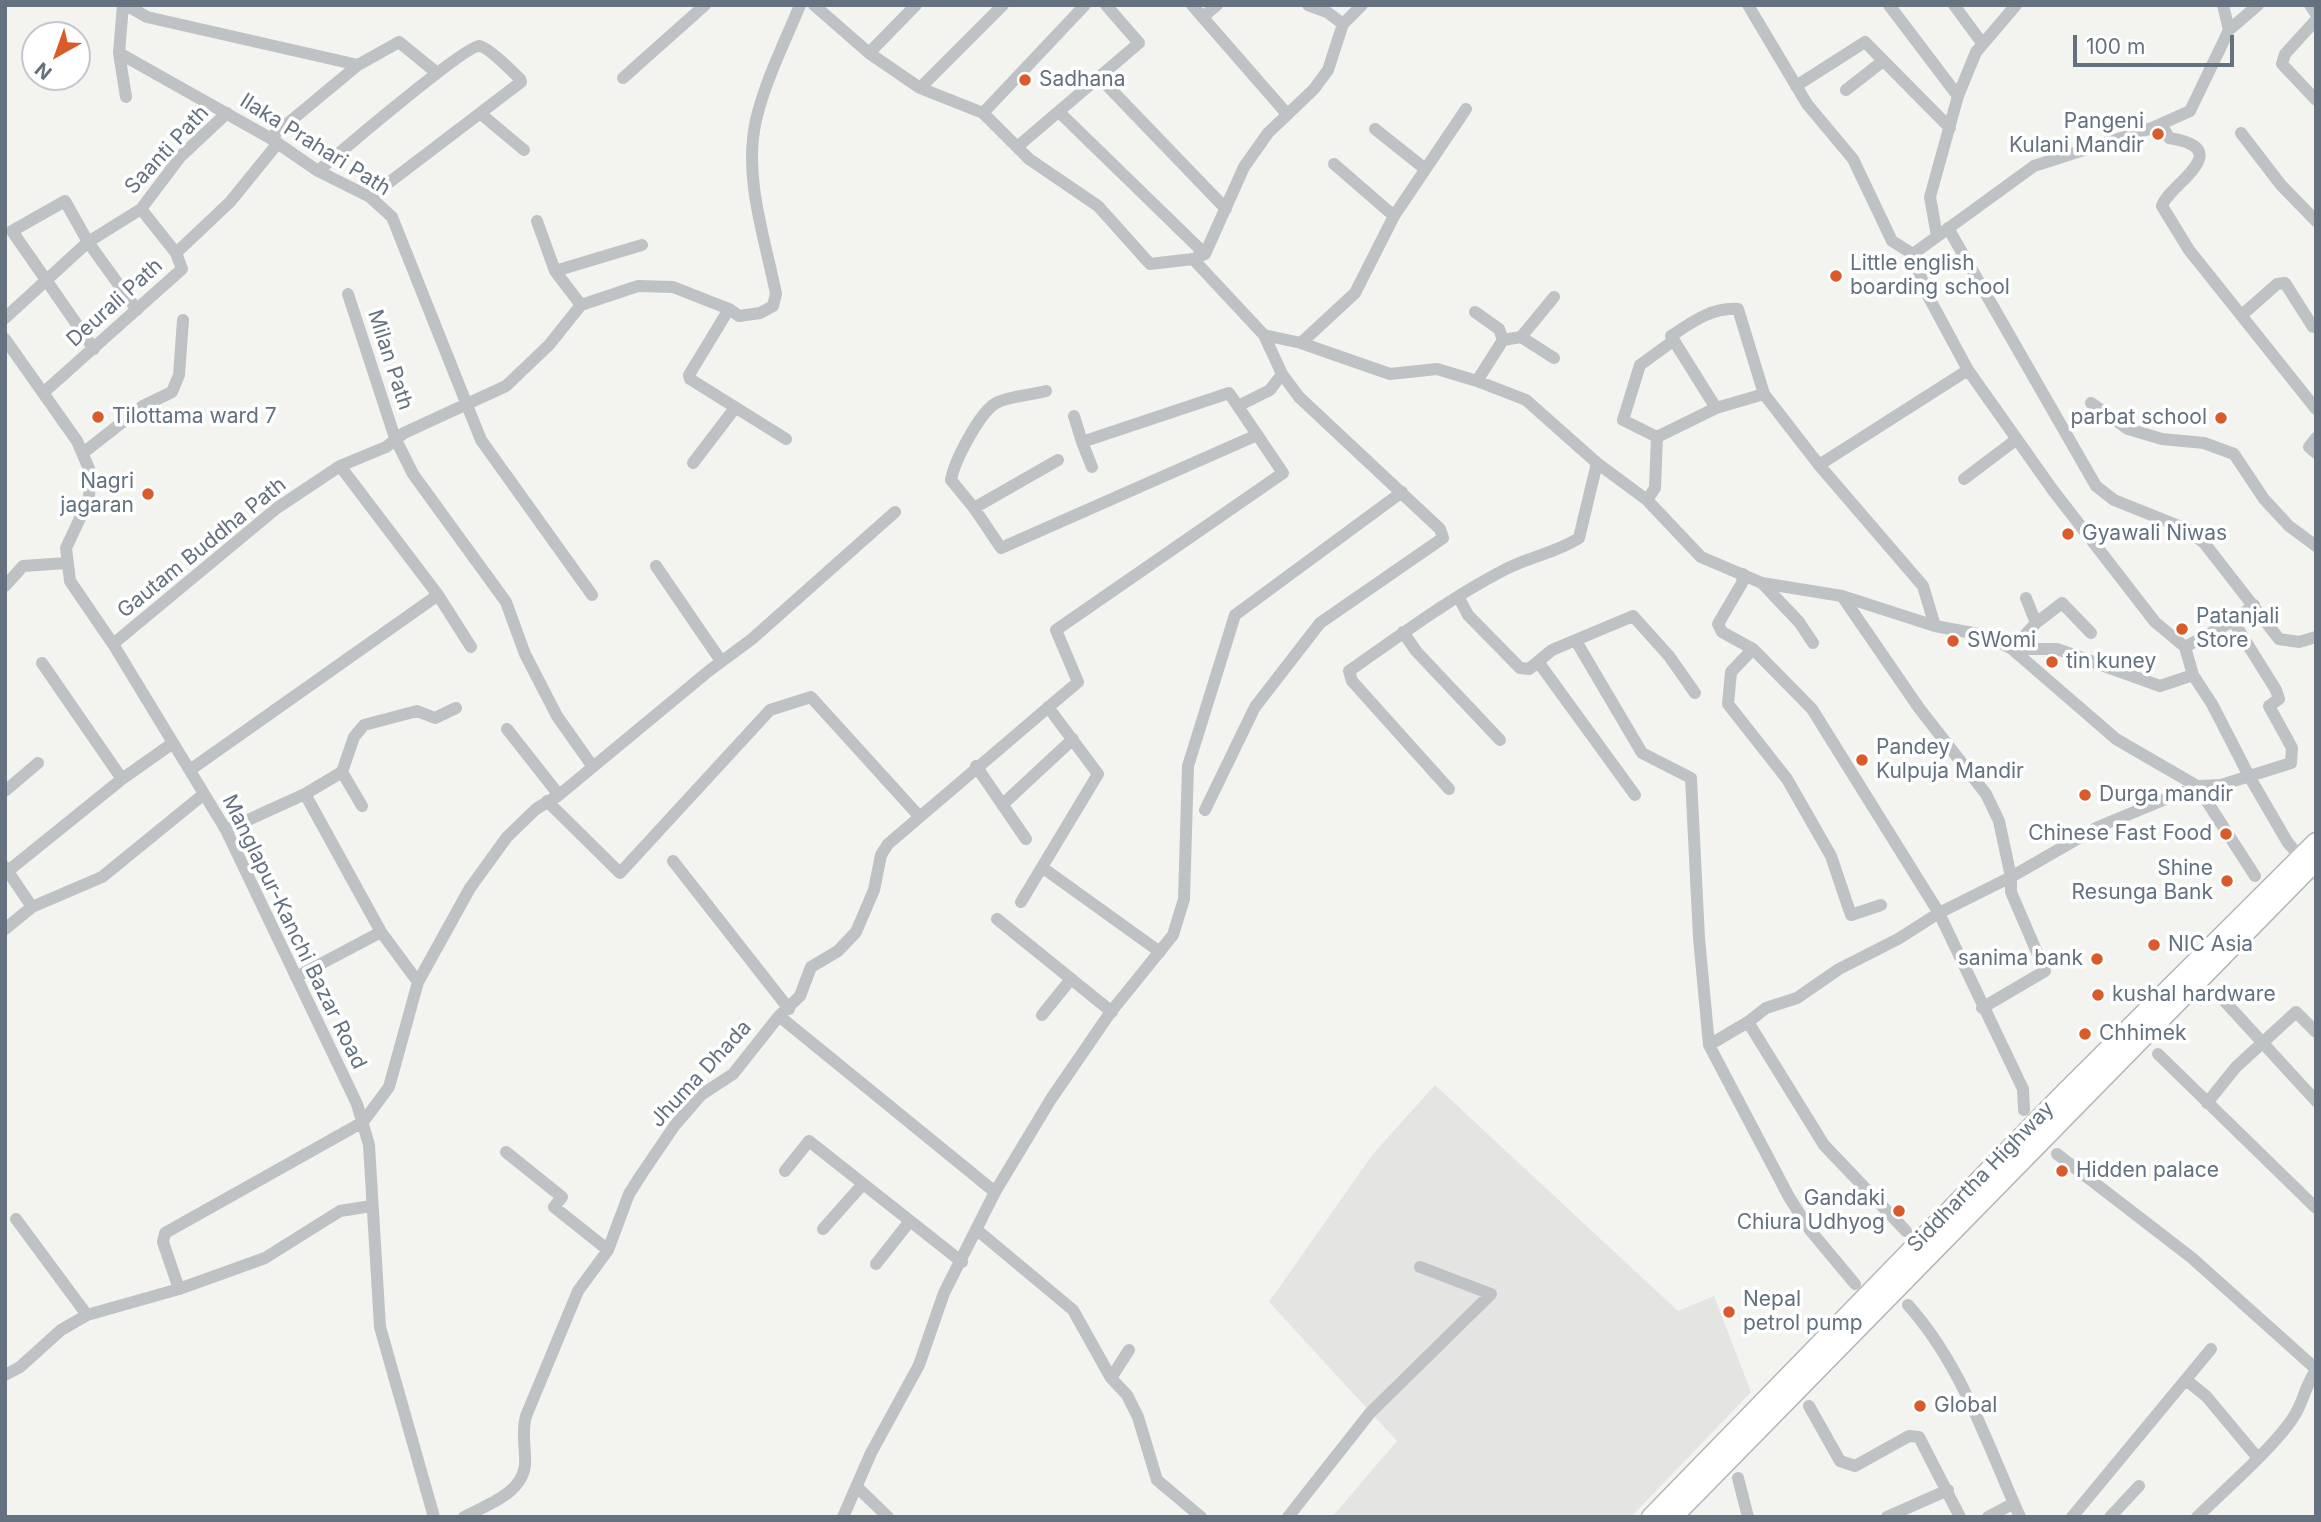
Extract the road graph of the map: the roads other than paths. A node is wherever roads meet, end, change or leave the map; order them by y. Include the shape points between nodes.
1 (124, 5) edge
2 (705, 5) edge
3 (800, 5) edge
4 (814, 5) edge
5 (916, 5) edge
6 (1003, 5) edge
7 (1085, 5) edge
8 (1106, 5) edge
9 (1192, 5) edge
10 (1217, 5) edge
11 (1308, 5) edge
12 (1362, 5) edge
13 (1748, 5) edge
14 (1889, 5) edge
15 (1954, 5) edge
16 (2016, 5) edge
17 (2222, 5) edge
18 (2258, 5) edge
19 (2311, 5) edge
20 (2316, 14) edge
21 (1203, 17) junction
22 (2316, 20) edge
23 (1343, 24) junction
24 (2229, 30) junction
25 (1982, 43) junction
26 (119, 53) junction
27 (869, 53) junction
28 (1883, 61) junction
29 (358, 65) junction
30 (437, 74) junction
31 (1098, 77) junction
32 (623, 78) dead end
33 (1796, 86) junction
34 (920, 88) junction
35 (1846, 90) dead end
36 (1958, 96) junction
37 (126, 97) dead end
38 (2316, 100) edge
39 (1465, 109) dead end
40 (1059, 112) junction
41 (227, 113) junction
42 (984, 113) junction
43 (481, 114) junction
44 (1287, 114) junction
45 (2162, 125) junction
46 (1950, 128) junction
47 (1375, 129) dead end
48 (2241, 133) dead end
49 (274, 140) junction
50 (1017, 147) junction
51 (524, 150) dead end
52 (1334, 164) dead end
53 (1424, 168) junction
54 (318, 171) junction
55 (370, 197) junction
56 (141, 209) junction
57 (1226, 209) junction
58 (1394, 216) junction
59 (537, 221) dead end
60 (2316, 221) edge
61 (1948, 228) junction
62 (1937, 236) junction
63 (88, 242) junction
64 (642, 245) dead end
65 (176, 253) junction
66 (1913, 254) junction
67 (1199, 257) junction
68 (555, 271) junction
69 (46, 280) junction
70 (348, 294) dead end
71 (1554, 297) dead end
72 (580, 305) junction
73 (729, 309) junction
74 (137, 310) junction
75 (1475, 312) dead end
76 (2243, 314) junction
77 (5, 318) edge
78 (183, 320) dead end
79 (2313, 327) dead end
80 (1264, 335) junction
81 (1521, 337) junction
82 (5, 339) edge
83 (1503, 340) junction
84 (1673, 341) junction
85 (1301, 343) junction
86 (94, 349) junction
87 (1555, 358) dead end
88 (1968, 370) junction
89 (1282, 374) junction
90 (1477, 381) junction
91 (1046, 391) dead end
92 (43, 393) junction
93 (1764, 394) junction
94 (2091, 403) dead end
95 (467, 404) junction
96 (1238, 406) junction
97 (734, 408) junction
98 (1716, 408) junction
99 (2316, 409) edge
100 (1074, 416) dead end
101 (1257, 435) junction
102 (1657, 436) junction
103 (395, 438) junction
104 (2316, 438) edge
105 (786, 439) dead end
106 (2017, 439) junction
107 (1082, 442) junction
108 (83, 453) junction
109 (2316, 453) edge
110 (1058, 460) dead end
111 (693, 463) dead end
112 (1597, 463) junction
113 (1819, 465) junction
114 (340, 466) junction
115 (1091, 467) dead end
116 (1964, 479) dead end
117 (1402, 492) junction
118 (1647, 500) junction
119 (974, 508) junction
120 (895, 512) dead end
121 (2316, 546) edge
122 (66, 563) junction
123 (656, 566) dead end
124 (1743, 574) junction
125 (1762, 583) junction
126 (5, 586) edge
127 (438, 595) junction
128 (592, 595) dead end
129 (1842, 596) junction
130 (2026, 597) dead end
131 (1459, 598) junction
132 (2254, 605) junction
133 (2233, 621) junction
134 (2036, 623) junction
135 (1935, 626) junction
136 (1403, 632) junction
137 (2091, 633) dead end
138 (2316, 637) edge
139 (1576, 641) junction
140 (1812, 643) dead end
141 (113, 644) junction
142 (471, 647) dead end
143 (2185, 647) junction
144 (1753, 649) junction
145 (2012, 649) junction
146 (721, 661) junction
147 (41, 663) dead end
148 (1539, 663) junction
149 (2193, 675) junction
150 (1695, 693) dead end
151 (1048, 707) junction
152 (456, 709) dead end
153 (507, 729) dead end
154 (1073, 739) junction
155 (1500, 740) dead end
156 (173, 743) junction
157 (38, 763) dead end
158 (976, 766) junction
159 (593, 767) junction
160 (190, 770) junction
161 (342, 772) junction
162 (2249, 776) junction
163 (122, 779) junction
164 (2197, 786) junction
165 (1450, 789) dead end
166 (5, 792) edge
167 (204, 794) junction
168 (305, 794) junction
169 (1635, 794) dead end
170 (559, 795) junction
171 (547, 801) junction
172 (1002, 805) junction
173 (362, 806) dead end
174 (1205, 810) dead end
175 (919, 816) junction
176 (226, 830) junction
177 (1026, 839) dead end
178 (2316, 842) edge
179 (673, 862) dead end
180 (2310, 865) edge
181 (1043, 868) junction
182 (7, 869) edge
183 (2255, 876) dead end
184 (2011, 877) junction
185 (1021, 902) dead end
186 (1881, 905) dead end
187 (32, 907) junction
188 (1939, 913) junction
189 (997, 919) dead end
190 (5, 929) edge
191 (381, 932) junction
192 (1160, 952) junction
193 (296, 978) junction
194 (1071, 979) junction
195 (418, 982) junction
196 (2217, 993) dead end
197 (1983, 1008) junction
198 (784, 1012) junction
199 (1112, 1012) junction
200 (1042, 1015) dead end
201 (1748, 1022) junction
202 (2316, 1032) edge
203 (2262, 1041) junction
204 (1709, 1045) junction
205 (2158, 1054) dead end
206 (2316, 1101) edge
207 (2207, 1103) junction
208 (2024, 1110) dead end
209 (363, 1122) junction
210 (506, 1152) dead end
211 (2057, 1154) dead end
212 (785, 1171) dead end
213 (863, 1184) junction
214 (995, 1192) junction
215 (371, 1206) junction
216 (2316, 1208) edge
217 (16, 1219) dead end
218 (910, 1221) junction
219 (823, 1229) dead end
220 (977, 1230) junction
221 (1906, 1230) dead end
222 (608, 1250) junction
223 (962, 1262) junction
224 (876, 1264) dead end
225 (1420, 1267) dead end
226 (1855, 1284) dead end
227 (179, 1289) junction
228 (1908, 1306) dead end
229 (87, 1315) junction
230 (2211, 1349) dead end
231 (1129, 1350) dead end
232 (2316, 1369) edge
233 (5, 1375) edge
234 (1111, 1378) junction
235 (2186, 1380) junction
236 (1809, 1406) dead end
237 (2257, 1457) junction
238 (1738, 1478) dead end
239 (2139, 1486) dead end
240 (857, 1487) junction
241 (1948, 1490) junction
242 (2014, 1503) junction
243 (434, 1517) edge
244 (464, 1517) edge
245 (843, 1517) edge
246 (888, 1517) edge
247 (1201, 1517) edge
248 (1289, 1517) edge
249 (1651, 1517) edge
250 (1673, 1517) edge
251 (1748, 1517) edge
252 (1887, 1517) edge
253 (1960, 1517) edge
254 (1988, 1517) edge
255 (2020, 1517) edge
256 (2072, 1517) edge
257 (2110, 1517) edge
258 (2197, 1517) edge

1 - 26 street
1 - 29 street via 146,18
2 - 32 street
3 - 73 street via 756,121 758,217 776,294 773,306 760,313 738,316
4 - 27 street
5 - 27 street
6 - 34 street
7 - 42 street
8 - 31 street via 1139,43
9 - 21 street
10 - 21 street
11 - 23 street
12 - 23 street
13 - 33 street
14 - 36 street
15 - 25 street
16 - 25 street
17 - 24 street
18 - 24 street
19 - 20 street
21 - 44 street
22 - 38 street via 2282,64
23 - 44 street via 1328,70
24 - 45 street via 2190,111
25 - 36 street
26 - 37 street
26 - 41 street, Ilaka Prahari Path
27 - 34 street
28 - 33 street via 1865,42
28 - 35 street
28 - 46 street
29 - 30 street, Deurali Path via 399,42
29 - 49 street, Deurali Path
30 - 43 street via 479,46 520,79
30 - 54 street
31 - 40 street
31 - 57 street
33 - 66 street via 1853,159 1892,241
34 - 42 street
36 - 46 street
39 - 53 street
40 - 50 street
40 - 67 street
41 - 49 street, Ilaka Prahari Path
41 - 56 street, Saanti Path via 181,156
42 - 50 street
43 - 51 street
43 - 55 street
44 - 57 street via 1244,167
45 - 61 street via 2034,166
45 - 76 street via 2169,138 2194,146 2198,164 2162,206 2189,250
46 - 62 street via 1930,197
47 - 53 street
48 - 60 street
49 - 54 street, Ilaka Prahari Path
49 - 65 street, Deurali Path via 230,202
50 - 67 street via 1098,206 1150,264
52 - 58 street
53 - 58 street
54 - 55 street, Ilaka Prahari Path
55 - 95 street, Ilaka Prahari Path via 392,217
56 - 63 street, Saanti Path
56 - 65 street
57 - 67 street
58 - 85 street via 1355,293
59 - 68 street
61 - 62 street
61 - 132 street via 2096,486 2114,500 2189,530
62 - 66 street
63 - 69 street, Saanti Path
63 - 69 street via 65,201 12,231
63 - 74 street
64 - 68 street
65 - 74 street, Deurali Path via 181,269
66 - 88 street via 1927,294
67 - 80 street
68 - 72 street
69 - 77 street, Saanti Path
69 - 86 street
70 - 103 street, Milan Path
71 - 81 street
72 - 73 street via 638,286 673,287
72 - 95 street, Gautam Buddha Path via 549,345 506,386
73 - 97 street via 689,375
74 - 86 street, Deurali Path
75 - 83 street via 1499,329
76 - 79 street via 2277,284 2285,283
76 - 99 street
78 - 108 street via 179,375 172,392 143,406
80 - 85 street
80 - 89 street
81 - 83 street
81 - 87 street
82 - 92 street
83 - 90 street
84 - 93 street via 1671,336 1702,316 1738,309
84 - 98 street
84 - 102 street via 1640,365 1623,420
85 - 90 street via 1390,374 1437,369
86 - 92 street, Deurali Path
88 - 106 street
88 - 113 street
89 - 96 street via 1270,390
89 - 117 street via 1299,397
90 - 112 street via 1526,400
91 - 119 street via 996,403 981,419 953,466 951,480
92 - 108 street
93 - 98 street
93 - 113 street
94 - 121 street via 2128,429 2234,453 2264,499
95 - 103 street, Gautam Buddha Path
95 - 128 street, Ilaka Prahari Path via 481,440
96 - 101 street
96 - 107 street via 1229,393
97 - 105 street
97 - 111 street
98 - 102 street
100 - 107 street
101 - 119 street via 1001,548
101 - 151 street, Jhuma Dhada via 1283,473 1056,630 1078,682
102 - 118 street via 1655,488
103 - 114 street, Gautam Buddha Path via 386,447
103 - 159 street, Milan Path via 413,474 506,602 556,716
104 - 109 street via 2309,447
106 - 116 street
106 - 143 street via 2155,622
107 - 115 street
108 - 122 street via 90,471 90,491 66,548
110 - 119 street
112 - 118 street
112 - 131 street via 1579,538 1505,569
113 - 135 street via 1923,586
114 - 127 street
114 - 141 street, Gautam Buddha Path via 277,508
117 - 174 street via 1440,529 1443,538 1320,623 1255,706
117 - 192 street via 1235,615 1188,766 1184,899 1173,935
118 - 124 street via 1701,557
120 - 146 street
122 - 126 street via 23,566
122 - 141 street, Manglapur-Kanchi Bazar Road via 76,595
123 - 146 street
124 - 125 street
124 - 144 street via 1718,624 1723,632
125 - 129 street
125 - 140 street
127 - 142 street
127 - 160 street
129 - 135 street
129 - 184 street via 1919,708 1986,794 1998,821
130 - 134 street
131 - 136 street
131 - 148 street via 1468,615 1515,667 1530,669
132 - 133 street
132 - 138 street via 2279,639 2299,642
133 - 143 street
133 - 162 street via 2276,690 2280,699 2269,706 2293,755 2291,763
134 - 137 street via 2062,603
134 - 145 street
135 - 145 street via 1989,636
136 - 155 street
136 - 165 street via 1349,671 1352,681
139 - 148 street via 1552,650
139 - 150 street via 1633,616
139 - 204 street via 1642,753 1691,778
141 - 156 street, Manglapur-Kanchi Bazar Road
143 - 149 street
144 - 186 street via 1731,672 1728,704 1787,779 1831,856 1851,915
144 - 188 street via 1812,709
145 - 149 street via 2057,649 2160,686
145 - 164 street via 2116,738
146 - 159 street
147 - 163 street
148 - 169 street
149 - 162 street
151 - 154 street
151 - 158 street, Jhuma Dhada
152 - 161 street via 435,718 417,711 364,725 354,737
153 - 170 street
154 - 172 street
154 - 181 street via 1098,774
156 - 160 street, Manglapur-Kanchi Bazar Road
156 - 163 street
157 - 166 street
158 - 172 street
158 - 175 street, Jhuma Dhada
159 - 170 street
160 - 167 street, Manglapur-Kanchi Bazar Road
161 - 168 street
161 - 173 street
162 - 164 street via 2221,785
162 - 180 street
163 - 182 street
164 - 183 street
164 - 184 street via 2098,827
167 - 176 street, Manglapur-Kanchi Bazar Road
167 - 187 street via 102,877
168 - 176 street
168 - 191 street
170 - 171 street
171 - 175 street via 620,873 770,710 811,697
171 - 195 street via 507,837 484,868
172 - 177 street
175 - 198 street, Jhuma Dhada via 881,855 874,890 856,932 838,951 811,967 800,996
176 - 193 street, Manglapur-Kanchi Bazar Road
178 - 180 highway, Siddhartha Highway
179 - 198 street
180 - 249 highway, Siddhartha Highway via 2062,1095
180 - 250 highway, Siddhartha Highway
181 - 185 street
181 - 192 street
182 - 187 street
184 - 188 street
184 - 197 street via 2011,892 2046,971
187 - 190 street
188 - 197 street
188 - 201 street
189 - 194 street
191 - 193 street
191 - 195 street
192 - 199 street
193 - 209 street, Manglapur-Kanchi Bazar Road
194 - 199 street
194 - 200 street
195 - 209 street via 389,1087
196 - 203 street
197 - 208 street via 2023,1089
198 - 214 street
198 - 222 street, Jhuma Dhada via 733,1074 701,1095 675,1125 629,1194
199 - 214 street via 1051,1099
201 - 204 street
201 - 221 street via 1824,1145
202 - 203 street via 2296,1012
203 - 206 street
203 - 207 street
204 - 226 street via 1789,1198
205 - 207 street
207 - 216 street
209 - 215 street, Manglapur-Kanchi Bazar Road via 369,1145
209 - 227 street via 165,1233 163,1242
210 - 222 street via 562,1197 554,1207
211 - 232 street via 2192,1258
212 - 213 street via 809,1141
213 - 218 street
213 - 219 street
214 - 220 street
215 - 227 street via 340,1211 265,1258
215 - 243 street, Manglapur-Kanchi Bazar Road via 380,1327
217 - 229 street
218 - 223 street
218 - 224 street
220 - 223 street
220 - 234 street via 1073,1310
222 - 244 street, Jhuma Dhada via 578,1291 526,1416 519,1482
223 - 240 street via 944,1293 919,1364
225 - 248 street via 1491,1294 1370,1413
227 - 229 street
228 - 242 street via 1963,1387
229 - 233 street
230 - 235 street
231 - 234 street
232 - 237 street via 2298,1409
234 - 247 street via 1128,1395 1138,1417 1157,1480
235 - 237 street via 2206,1396
235 - 256 street
236 - 241 street via 1840,1461 1855,1466 1915,1435 1925,1443
237 - 258 street
238 - 251 street
239 - 257 street
240 - 245 street
240 - 246 street
241 - 252 street
241 - 253 street
242 - 254 street
242 - 255 street

